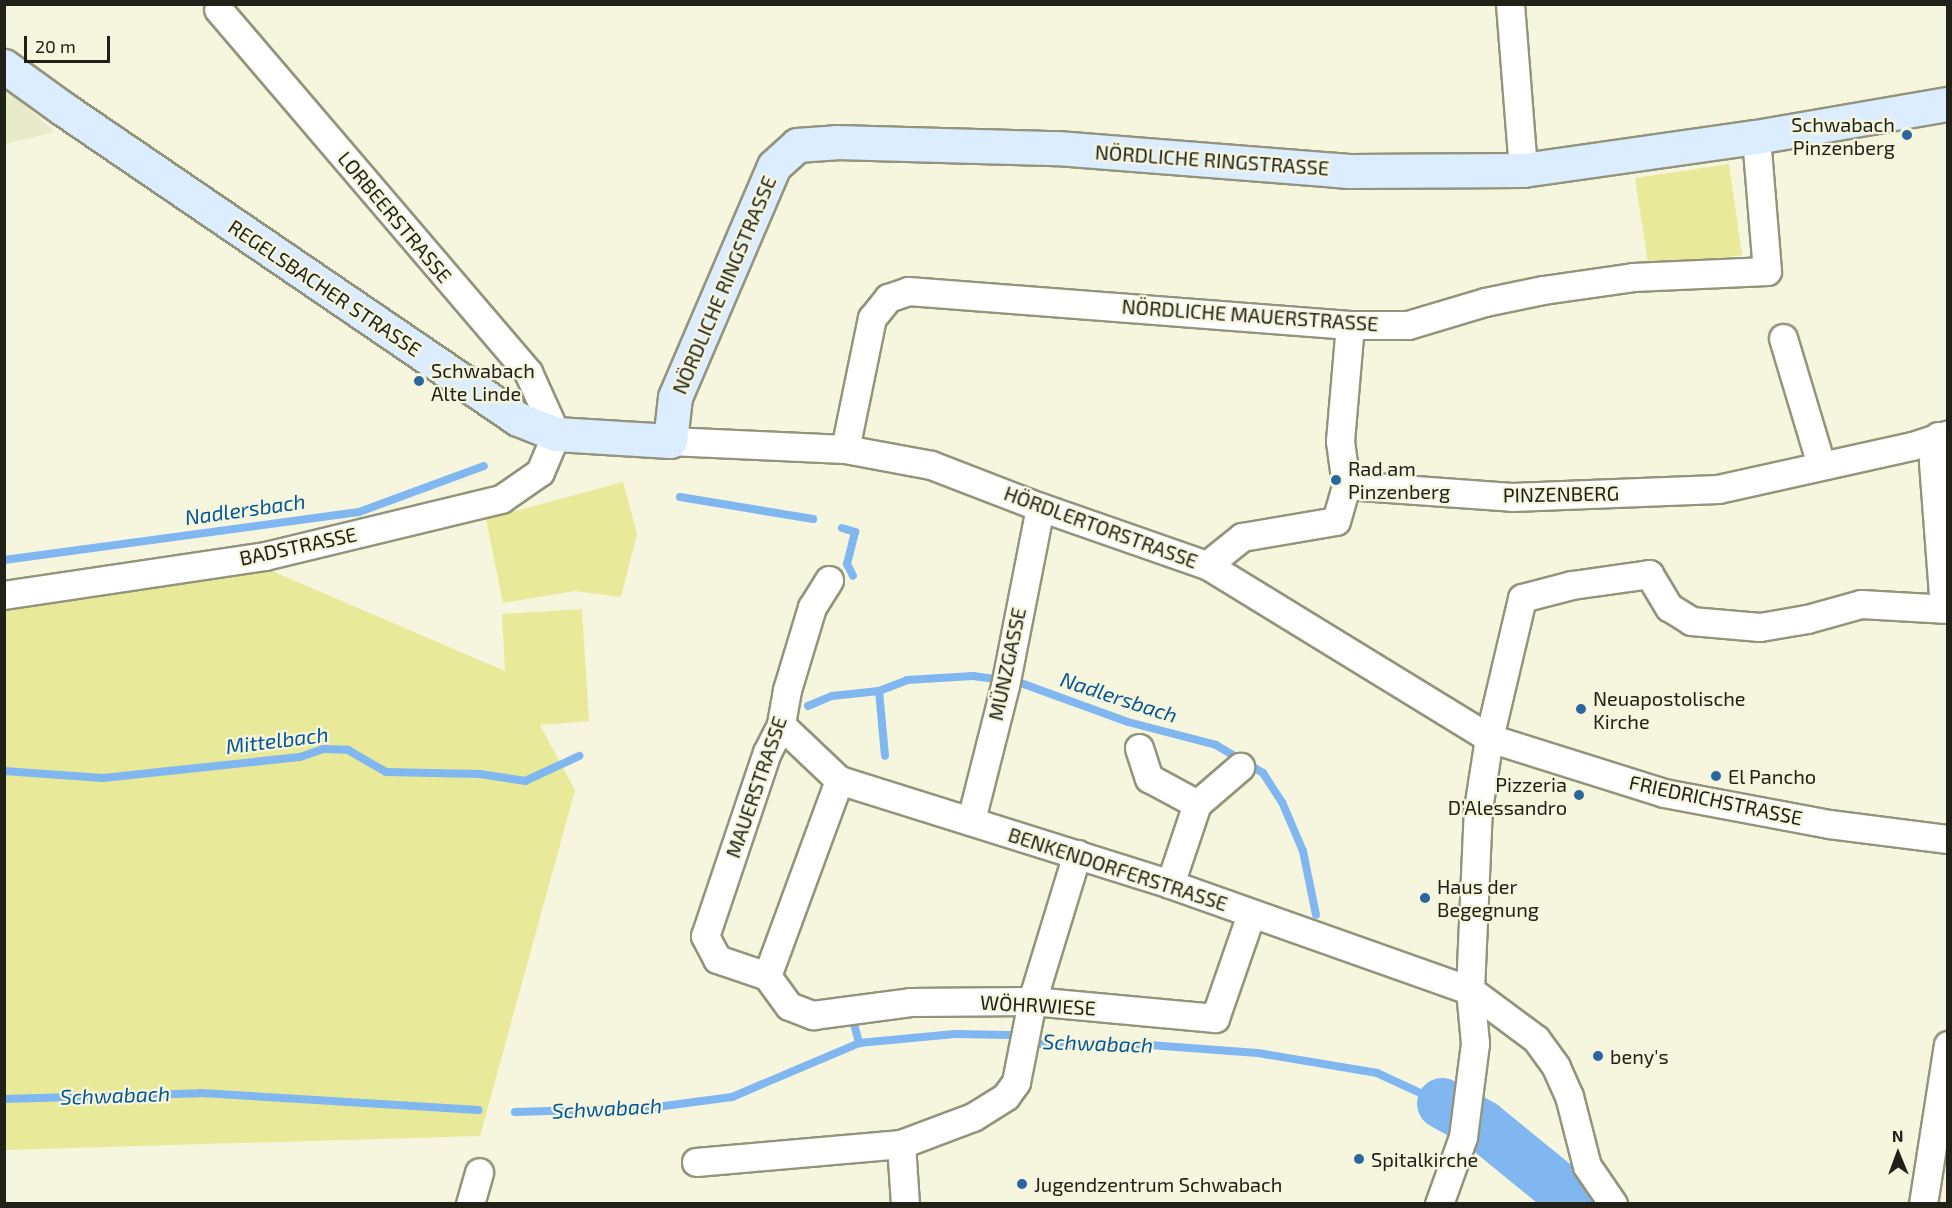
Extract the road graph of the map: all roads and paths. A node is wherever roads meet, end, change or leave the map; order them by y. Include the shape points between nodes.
1 (1510, 4) edge
2 (218, 9) dead end
3 (4, 66) edge
4 (1947, 104) edge
5 (1756, 137) junction
6 (1523, 170) junction
7 (1350, 325) junction
8 (1783, 338) dead end
9 (556, 434) junction
10 (1943, 435) edge
11 (670, 441) junction
12 (844, 449) junction
13 (1821, 465) junction
14 (1347, 485) junction
15 (1040, 507) junction
16 (1207, 565) junction
17 (829, 580) dead end
18 (4, 596) edge
19 (1946, 609) edge
20 (781, 725) junction
21 (1489, 738) junction
22 (1139, 748) dead end
23 (1240, 767) dead end
24 (839, 780) junction
25 (1197, 804) junction
26 (971, 820) junction
27 (1947, 839) edge
28 (1077, 854) junction
29 (1170, 884) junction
30 (1251, 914) junction
31 (767, 976) junction
32 (1470, 990) junction
33 (1030, 1008) junction
34 (1947, 1045) edge
35 (901, 1144) junction
36 (696, 1162) dead end
37 (479, 1172) dead end
38 (470, 1203) edge
39 (905, 1203) edge
40 (1439, 1203) edge
41 (1613, 1203) edge
42 (1923, 1203) edge

1 - 6 street
2 - 9 street, LORBEERSTRASSE via 528,372
3 - 9 main road, REGELSBACHER STRASSE via 518,419
4 - 5 main road, NÖRDLICHE RINGSTRASSE
5 - 6 main road, NÖRDLICHE RINGSTRASSE
5 - 7 street, NÖRDLICHE MAUERSTRASSE via 1767,271 1632,277 1485,302 1407,325
6 - 11 main road, NÖRDLICHE RINGSTRASSE via 1349,171 1058,148 836,142 796,145 774,166 675,397
7 - 12 street, NÖRDLICHE MAUERSTRASSE via 908,291 888,298 872,318
7 - 14 street via 1340,441
8 - 13 street
9 - 11 main road, REGELSBACHER STRASSE
9 - 18 street, BADSTRASSE via 540,472 501,499 265,556
10 - 13 street, PINZENBERG via 1911,446
10 - 19 street via 1934,462
11 - 12 street, HÖRDLERTORSTRASSE
12 - 15 street, HÖRDLERTORSTRASSE via 931,465
13 - 14 street, PINZENBERG via 1718,489 1512,496
14 - 16 street via 1336,521 1242,537
15 - 16 street, HÖRDLERTORSTRASSE
15 - 26 street, MÜNZGASSE via 1006,677
16 - 21 street, HÖRDLERTORSTRASSE
17 - 20 street, MAUERSTRASSE via 812,607 787,690
19 - 21 street via 1861,604 1760,627 1692,621 1669,607 1649,574 1572,585 1522,598
20 - 24 street, BENKENDORFERSTRASSE
20 - 31 street, MAUERSTRASSE via 766,752 705,936 717,959
21 - 27 street, FRIEDRICHSTRASSE via 1664,792 1830,824
21 - 32 street via 1478,808
22 - 25 street via 1149,778
23 - 25 street
24 - 26 street, BENKENDORFERSTRASSE
24 - 31 street
25 - 29 street
26 - 28 street, BENKENDORFERSTRASSE
28 - 29 street, BENKENDORFERSTRASSE
28 - 33 street
29 - 30 street, BENKENDORFERSTRASSE
30 - 32 street, BENKENDORFERSTRASSE
30 - 33 street, WÖHRWIESE via 1215,1018
31 - 33 street, WÖHRWIESE via 789,1006 813,1016 910,1002
32 - 40 street via 1475,1043 1463,1137
32 - 41 street, BENKENDORFERSTRASSE via 1536,1039 1556,1066 1569,1096 1587,1166
33 - 35 street via 1016,1082 1006,1096 973,1116
34 - 42 street
35 - 36 street
35 - 39 street
37 - 38 street

